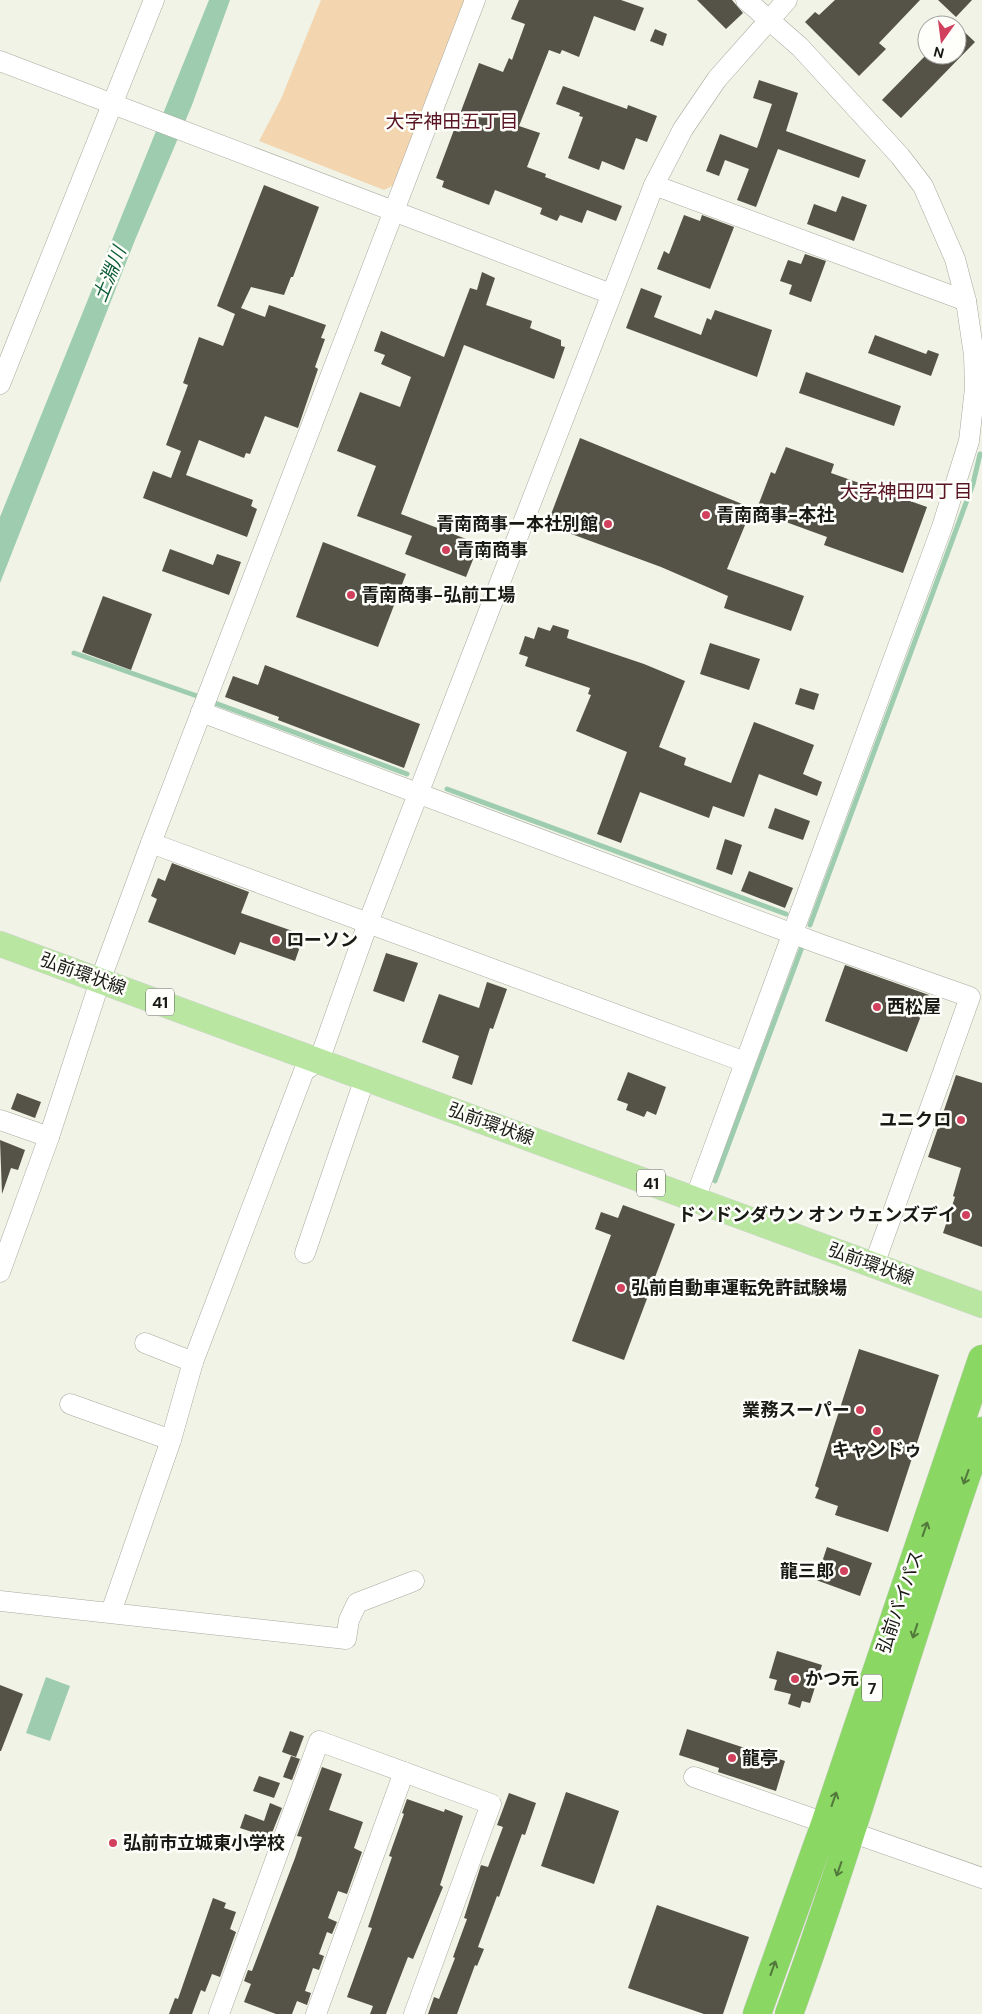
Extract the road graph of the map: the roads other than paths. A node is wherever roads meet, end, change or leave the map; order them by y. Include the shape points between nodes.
1 (154, 0) edge
2 (475, 0) edge
3 (746, 0) edge
4 (787, 0) edge
5 (767, 20) junction
6 (0, 61) edge
7 (113, 103) junction
8 (654, 185) junction
9 (394, 212) junction
10 (611, 294) junction
11 (966, 301) junction
12 (0, 384) edge
13 (975, 443) edge
14 (201, 712) junction
15 (419, 794) junction
16 (151, 843) junction
17 (368, 923) junction
18 (792, 932) junction
19 (0, 944) edge
20 (100, 981) junction
21 (319, 1061) junction
22 (745, 1062) junction
23 (365, 1078) junction
24 (0, 1120) edge
25 (49, 1137) junction
26 (695, 1200) junction
27 (305, 1253) dead end
28 (874, 1265) junction
29 (0, 1272) edge
30 (982, 1305) edge
31 (145, 1343) dead end
32 (982, 1360) edge
33 (193, 1362) junction
34 (70, 1404) dead end
35 (982, 1431) edge
36 (171, 1440) junction
37 (414, 1581) dead end
38 (0, 1601) edge
39 (111, 1612) junction
40 (404, 1772) junction
41 (694, 1777) dead end
42 (826, 1824) junction
43 (851, 1833) junction
44 (982, 1878) edge
45 (219, 2014) edge
46 (316, 2014) edge
47 (414, 2014) edge
48 (757, 2014) edge
49 (789, 2014) edge

1 - 7 street
2 - 9 street
3 - 5 street
4 - 5 street
5 - 8 street via 717,78 683,129
5 - 11 street via 800,47 900,156 923,186 955,259
6 - 7 street
7 - 9 street
7 - 12 street
8 - 10 street
8 - 11 street
9 - 10 street
9 - 14 street
10 - 15 street
11 - 13 street via 974,372
13 - 18 street
14 - 15 street
14 - 16 street
15 - 17 street
15 - 18 street
16 - 17 street
16 - 20 street
17 - 21 street
17 - 22 street
18 - 22 street
18 - 28 street via 970,997
19 - 20 main road, 弘前環状線 / 41
20 - 21 main road, 弘前環状線 / 41
20 - 25 street
21 - 23 main road, 弘前環状線 / 41
21 - 33 street via 304,1071
22 - 26 street
23 - 26 main road, 弘前環状線 / 41
23 - 27 street
24 - 25 street
25 - 29 street
26 - 28 main road, 弘前環状線 / 41
28 - 30 main road, 弘前環状線 / 41
31 - 33 street
42 -> 32 highway, 弘前バイパス / 7
33 - 36 street
34 - 36 street
35 -> 43 highway, 弘前バイパス / 7 via 947,1529
36 - 39 street
37 - 39 street via 357,1603 346,1639
38 - 39 street
40 - 45 street via 319,1741
40 - 46 street
40 - 47 street via 491,1804
41 - 42 street
42 - 43 street
48 -> 42 highway, 弘前バイパス / 7
43 - 44 street
43 -> 49 highway, 弘前バイパス / 7

